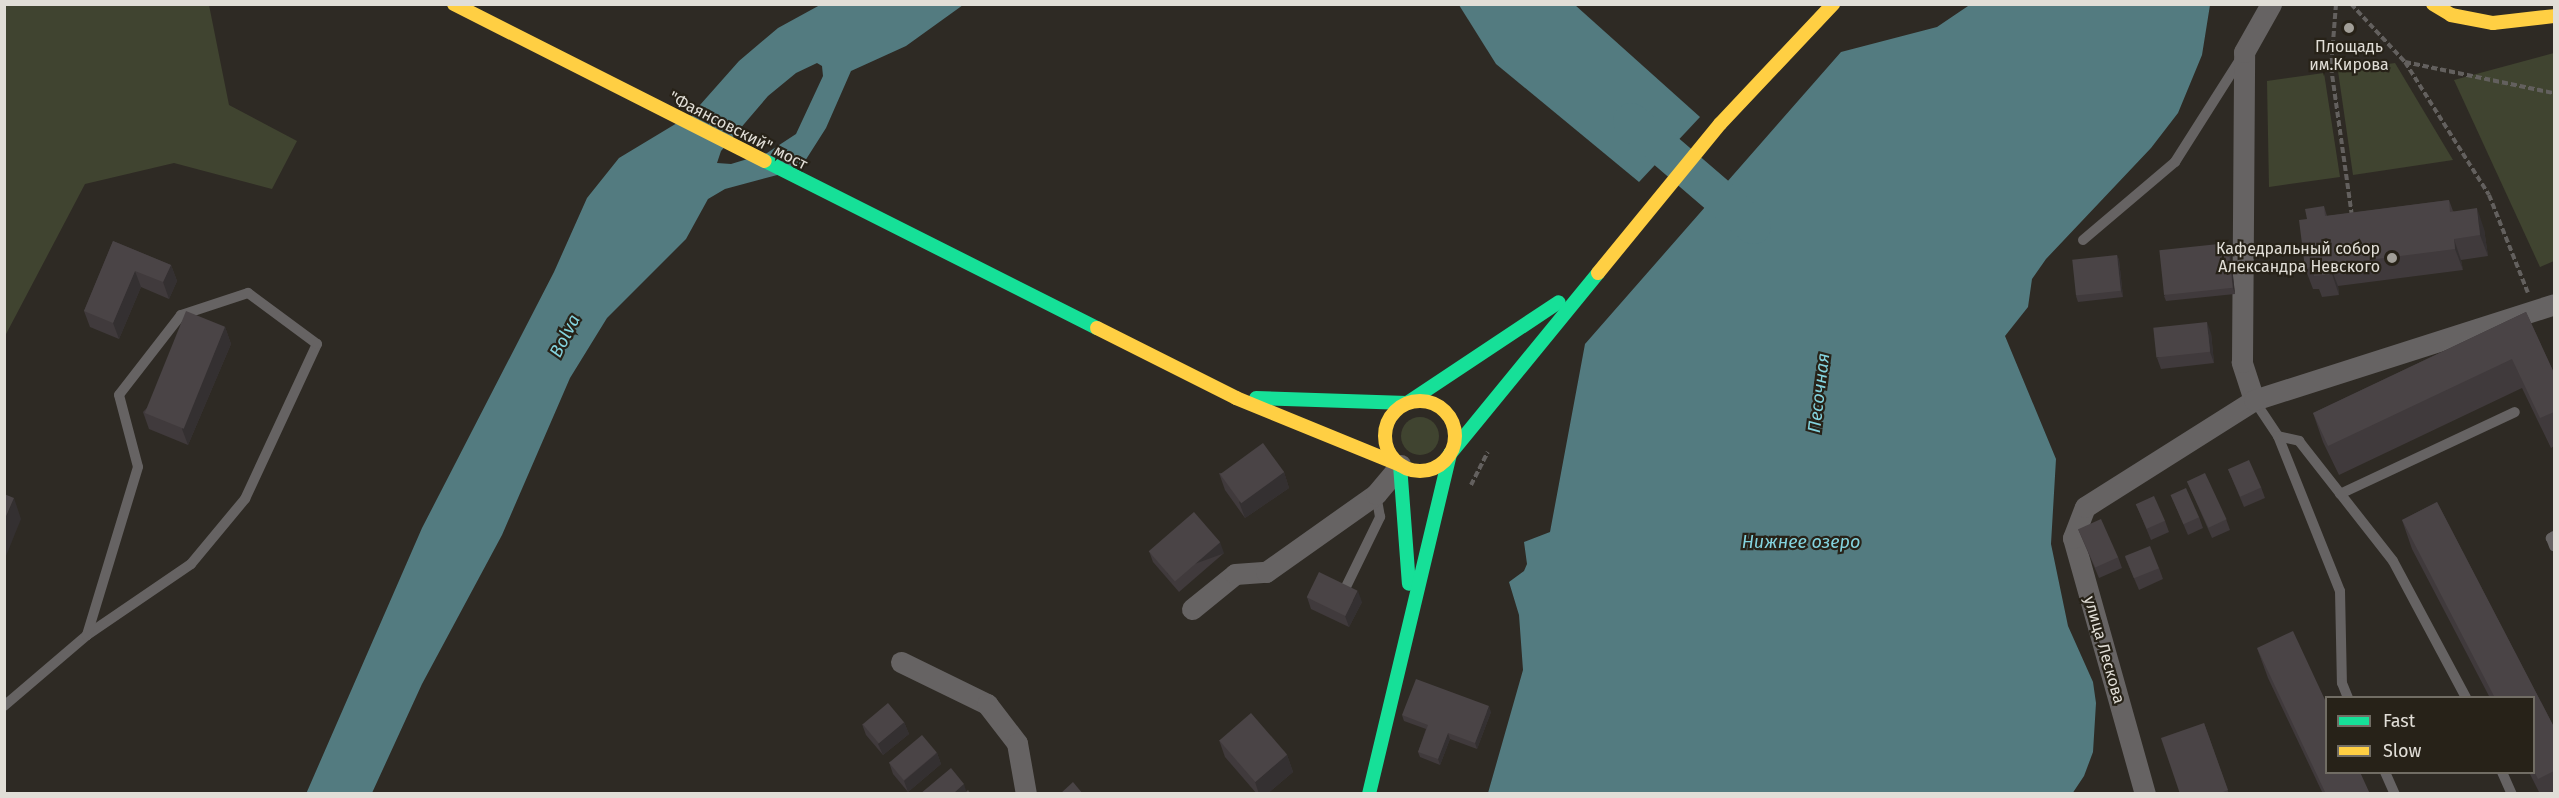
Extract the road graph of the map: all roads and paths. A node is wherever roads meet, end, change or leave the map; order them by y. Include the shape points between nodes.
1 (454, 4) edge
2 (1833, 4) edge
3 (2271, 4) edge
4 (2336, 4) edge
5 (2351, 4) edge
6 (2433, 4) edge
7 (2554, 16) edge
8 (2244, 52) junction
9 (2405, 62) junction
10 (2554, 93) edge
11 (2353, 225) edge
12 (2083, 240) dead end
13 (1585, 285) junction
14 (2545, 308) edge
15 (1236, 398) junction
16 (2254, 400) junction
17 (1407, 403) junction
18 (2515, 412) dead end
19 (2278, 436) junction
20 (1491, 446) dead end
21 (1450, 454) junction
22 (1400, 465) junction
23 (1376, 494) junction
24 (2340, 494) junction
25 (1466, 496) dead end
26 (2554, 536) edge
27 (2554, 546) edge
28 (1342, 593) edge
29 (1192, 609) dead end
30 (1412, 615) junction
31 (87, 635) junction
32 (902, 662) dead end
33 (2347, 696) edge
34 (2465, 696) edge
35 (4, 706) edge
36 (2386, 774) edge
37 (2503, 774) edge
38 (1026, 794) edge
39 (1369, 794) edge
40 (2145, 794) edge
41 (2395, 794) edge
42 (2512, 794) edge

1 - 15 main road, "Фаянсовский" мост via 955,260
2 - 13 main road via 1720,124
3 - 8 street
4 - 11 path via 2331,68
5 - 9 path
6 - 7 main road via 2451,15 2493,23
8 - 12 lane via 2175,162
8 - 16 street via 2242,362
9 - 10 path
9 - 14 path via 2489,195
13 - 17 main road
13 - 21 main road
14 - 16 street
15 - 17 main road
15 - 22 main road, "Фаянсовский" мост
16 - 19 lane
16 - 40 street, улица Лескова via 2085,507 2073,538
17 - 21 main road via 1428,402 1447,413 1455,433
17 - 22 main road via 1390,417 1386,427 1387,448
18 - 24 lane
19 - 24 lane via 2299,441
19 - 33 lane via 2340,591 2342,683
20 - 25 path
21 - 22 main road via 1433,469 1410,470
21 - 30 main road
22 - 23 street
22 - 30 main road
23 - 28 lane via 1380,517
23 - 29 street via 1266,572 1235,574
24 - 34 lane via 2393,561
26 - 27 lane
30 - 39 main road
31 - 31 lane via 138,467 119,395 181,315 248,293 318,344 250,488 191,564
31 - 35 lane
32 - 38 street via 987,704 1017,743
36 - 41 lane
37 - 42 lane

